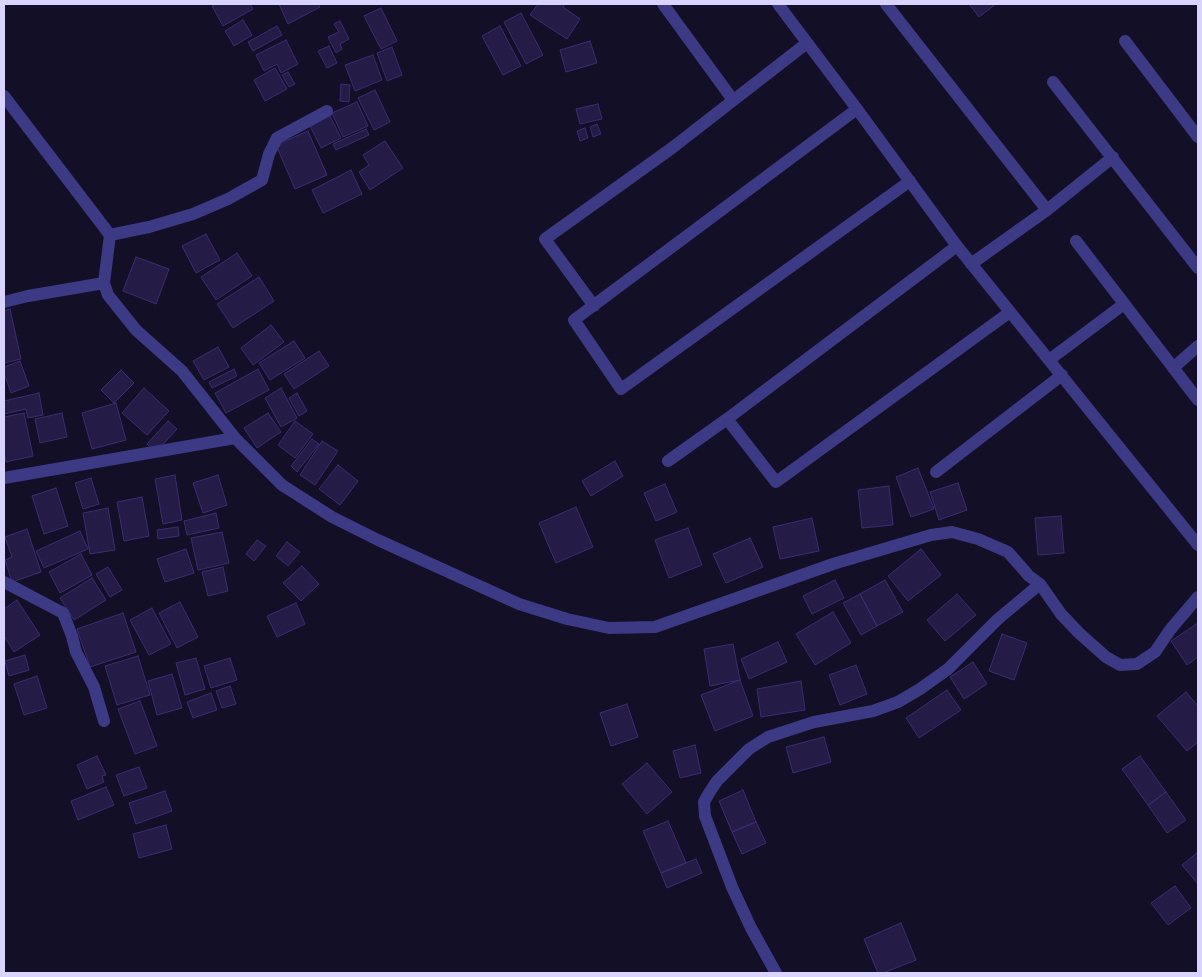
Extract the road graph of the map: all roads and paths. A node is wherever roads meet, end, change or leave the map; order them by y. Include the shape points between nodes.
1 (663, 4) edge
2 (778, 4) edge
3 (886, 4) edge
4 (1125, 41) dead end
5 (807, 43) junction
6 (1053, 82) dead end
7 (4, 96) edge
8 (733, 100) junction
9 (857, 109) junction
10 (327, 111) dead end
11 (1198, 137) edge
12 (1113, 157) junction
13 (910, 181) junction
14 (1047, 210) junction
15 (110, 235) junction
16 (1076, 241) dead end
17 (956, 246) junction
18 (971, 264) junction
19 (1198, 268) edge
20 (104, 283) junction
21 (4, 302) edge
22 (1124, 304) junction
23 (594, 306) junction
24 (1010, 312) junction
25 (1198, 346) edge
26 (1049, 360) junction
27 (1173, 368) junction
28 (1062, 376) junction
29 (1198, 400) edge
30 (727, 419) junction
31 (235, 438) junction
32 (668, 462) dead end
33 (936, 472) dead end
34 (4, 478) edge
35 (1198, 545) edge
36 (4, 582) edge
37 (1040, 584) junction
38 (1198, 597) edge
39 (104, 720) dead end
40 (776, 973) edge

1 - 8 street
2 - 5 street
3 - 14 street
4 - 11 street
5 - 8 street
5 - 9 street
6 - 12 street
7 - 15 street
8 - 23 street via 545,239
9 - 13 street
9 - 23 street
10 - 15 street via 277,138 262,180 193,214
12 - 14 street
12 - 19 street
13 - 17 street
13 - 23 street via 622,389 574,320
14 - 18 street
15 - 20 street
16 - 22 street
17 - 18 street
17 - 30 street
18 - 24 street
20 - 21 street
20 - 31 street via 108,295 136,330 182,371
22 - 26 street
22 - 27 street
24 - 26 street
24 - 30 street via 776,482
25 - 27 street
26 - 28 street
27 - 29 street
28 - 33 street
28 - 35 street
30 - 32 street
31 - 34 street
31 - 37 street via 282,485 332,517 519,604 609,628 655,627 833,564 931,535 952,532 978,538 1008,552
36 - 39 street via 63,613
37 - 38 street via 1079,633 1120,665 1137,664 1155,652
37 - 40 street via 998,619 948,669 920,689 873,711 814,722 768,736 749,749 717,781 704,802 705,816 732,887

